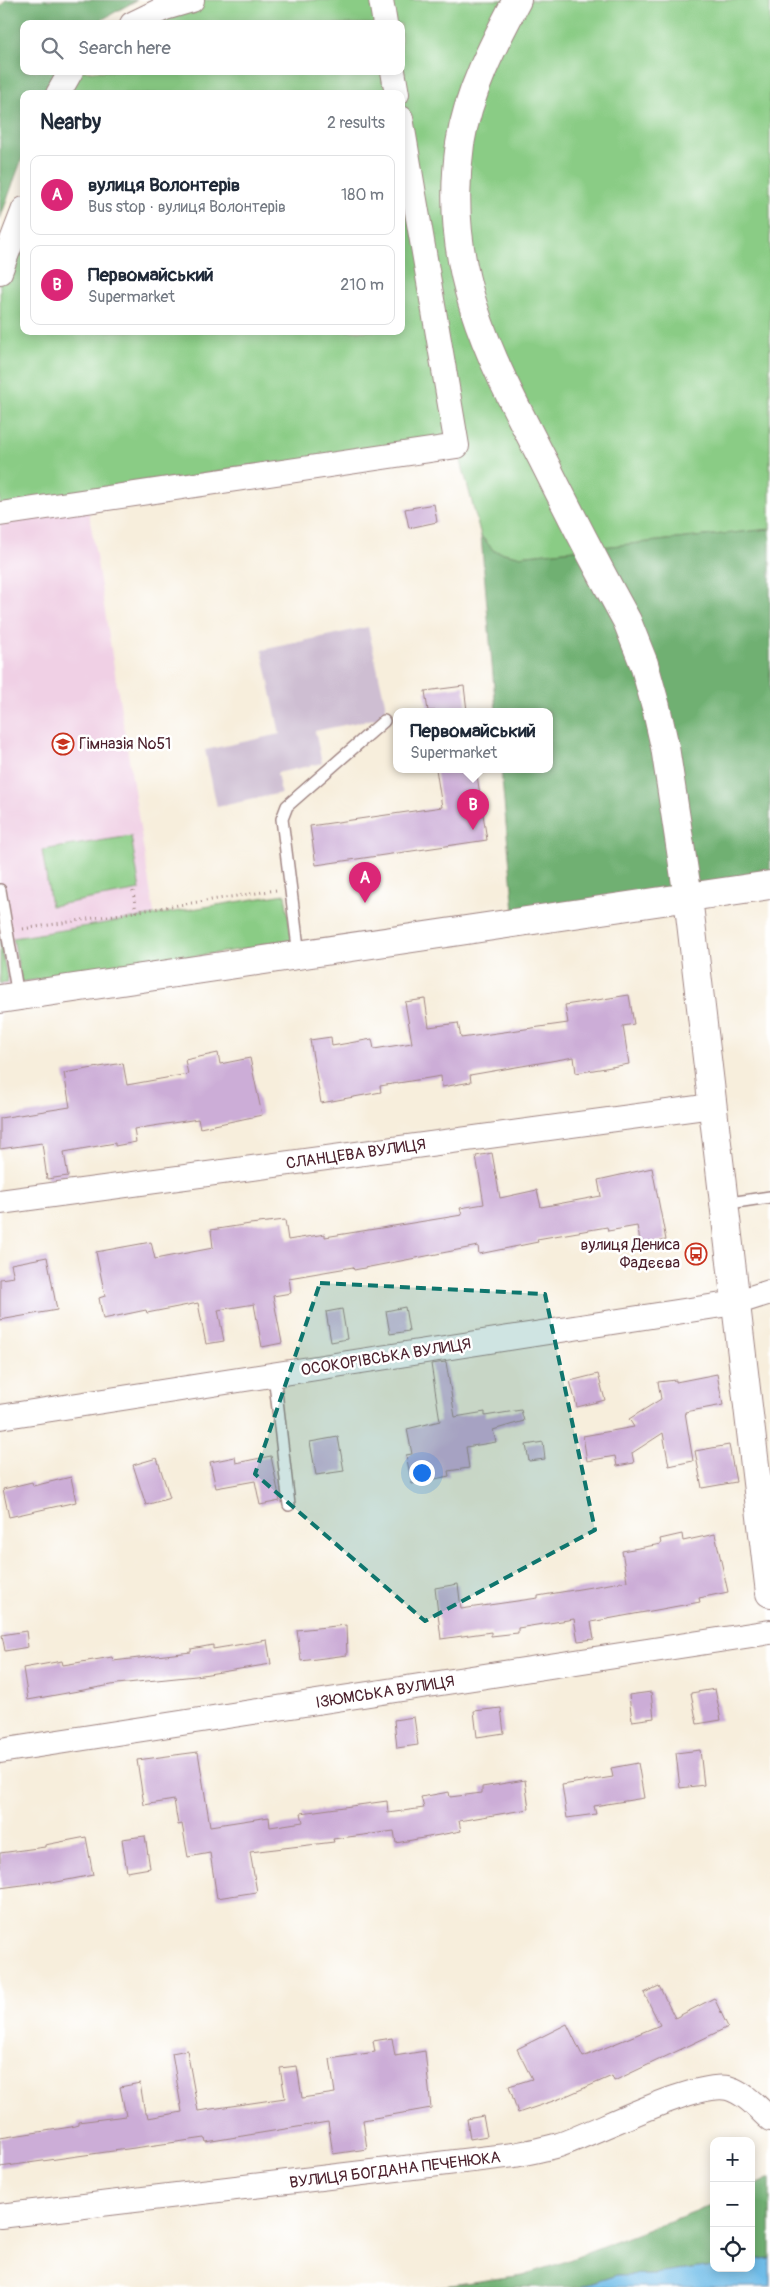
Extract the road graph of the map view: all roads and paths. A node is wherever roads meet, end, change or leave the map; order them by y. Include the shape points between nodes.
1 (192, 0) edge
2 (381, 0) edge
3 (517, 0) edge
4 (140, 20) edge
5 (384, 20) edge
6 (69, 75) edge
7 (394, 75) edge
8 (60, 90) edge
9 (396, 90) edge
10 (405, 141) edge
11 (20, 220) edge
12 (0, 272) edge
13 (0, 514) edge
14 (384, 720) dead end
15 (770, 885) edge
16 (291, 888) junction
17 (0, 890) edge
18 (133, 891) dead end
19 (688, 897) junction
20 (136, 912) junction
21 (6, 931) junction
22 (299, 954) junction
23 (9, 998) edge
24 (712, 1106) junction
25 (770, 1197) edge
26 (0, 1202) edge
27 (723, 1204) junction
28 (770, 1292) edge
29 (735, 1303) junction
30 (274, 1374) junction
31 (0, 1417) edge
32 (762, 1483) edge
33 (289, 1505) dead end
34 (770, 1593) edge
35 (770, 1632) edge
36 (0, 1751) edge
37 (770, 2119) edge
38 (0, 2216) edge

1 - 4 street
2 - 5 street
3 - 19 street via 473,91 460,143 455,194 458,244 468,296 488,350 626,621 644,664 665,747
6 - 8 street
7 - 9 street
10 - 13 street via 457,446
11 - 12 street
14 - 16 lane via 287,806 282,819
15 - 19 street
16 - 20 path
16 - 22 lane
17 - 21 lane
18 - 20 path
19 - 22 street
19 - 24 street
20 - 21 path
21 - 23 lane
22 - 23 street
24 - 26 street, СЛАНЦЕВА ВУЛИЦЯ
24 - 27 street
25 - 27 lane
27 - 29 street
28 - 29 street, ОСОКОРІВСЬКА ВУЛИЦЯ
29 - 30 street, ОСОКОРІВСЬКА ВУЛИЦЯ
29 - 32 street
30 - 31 street, ОСОКОРІВСЬКА ВУЛИЦЯ
30 - 33 lane
32 - 34 street
35 - 36 street, ІЗЮМСЬКА ВУЛИЦЯ
37 - 38 street, ВУЛИЦЯ БОГДАНА ПЕЧЕНЮКА via 744,2094 726,2088 703,2089 559,2145 514,2155

